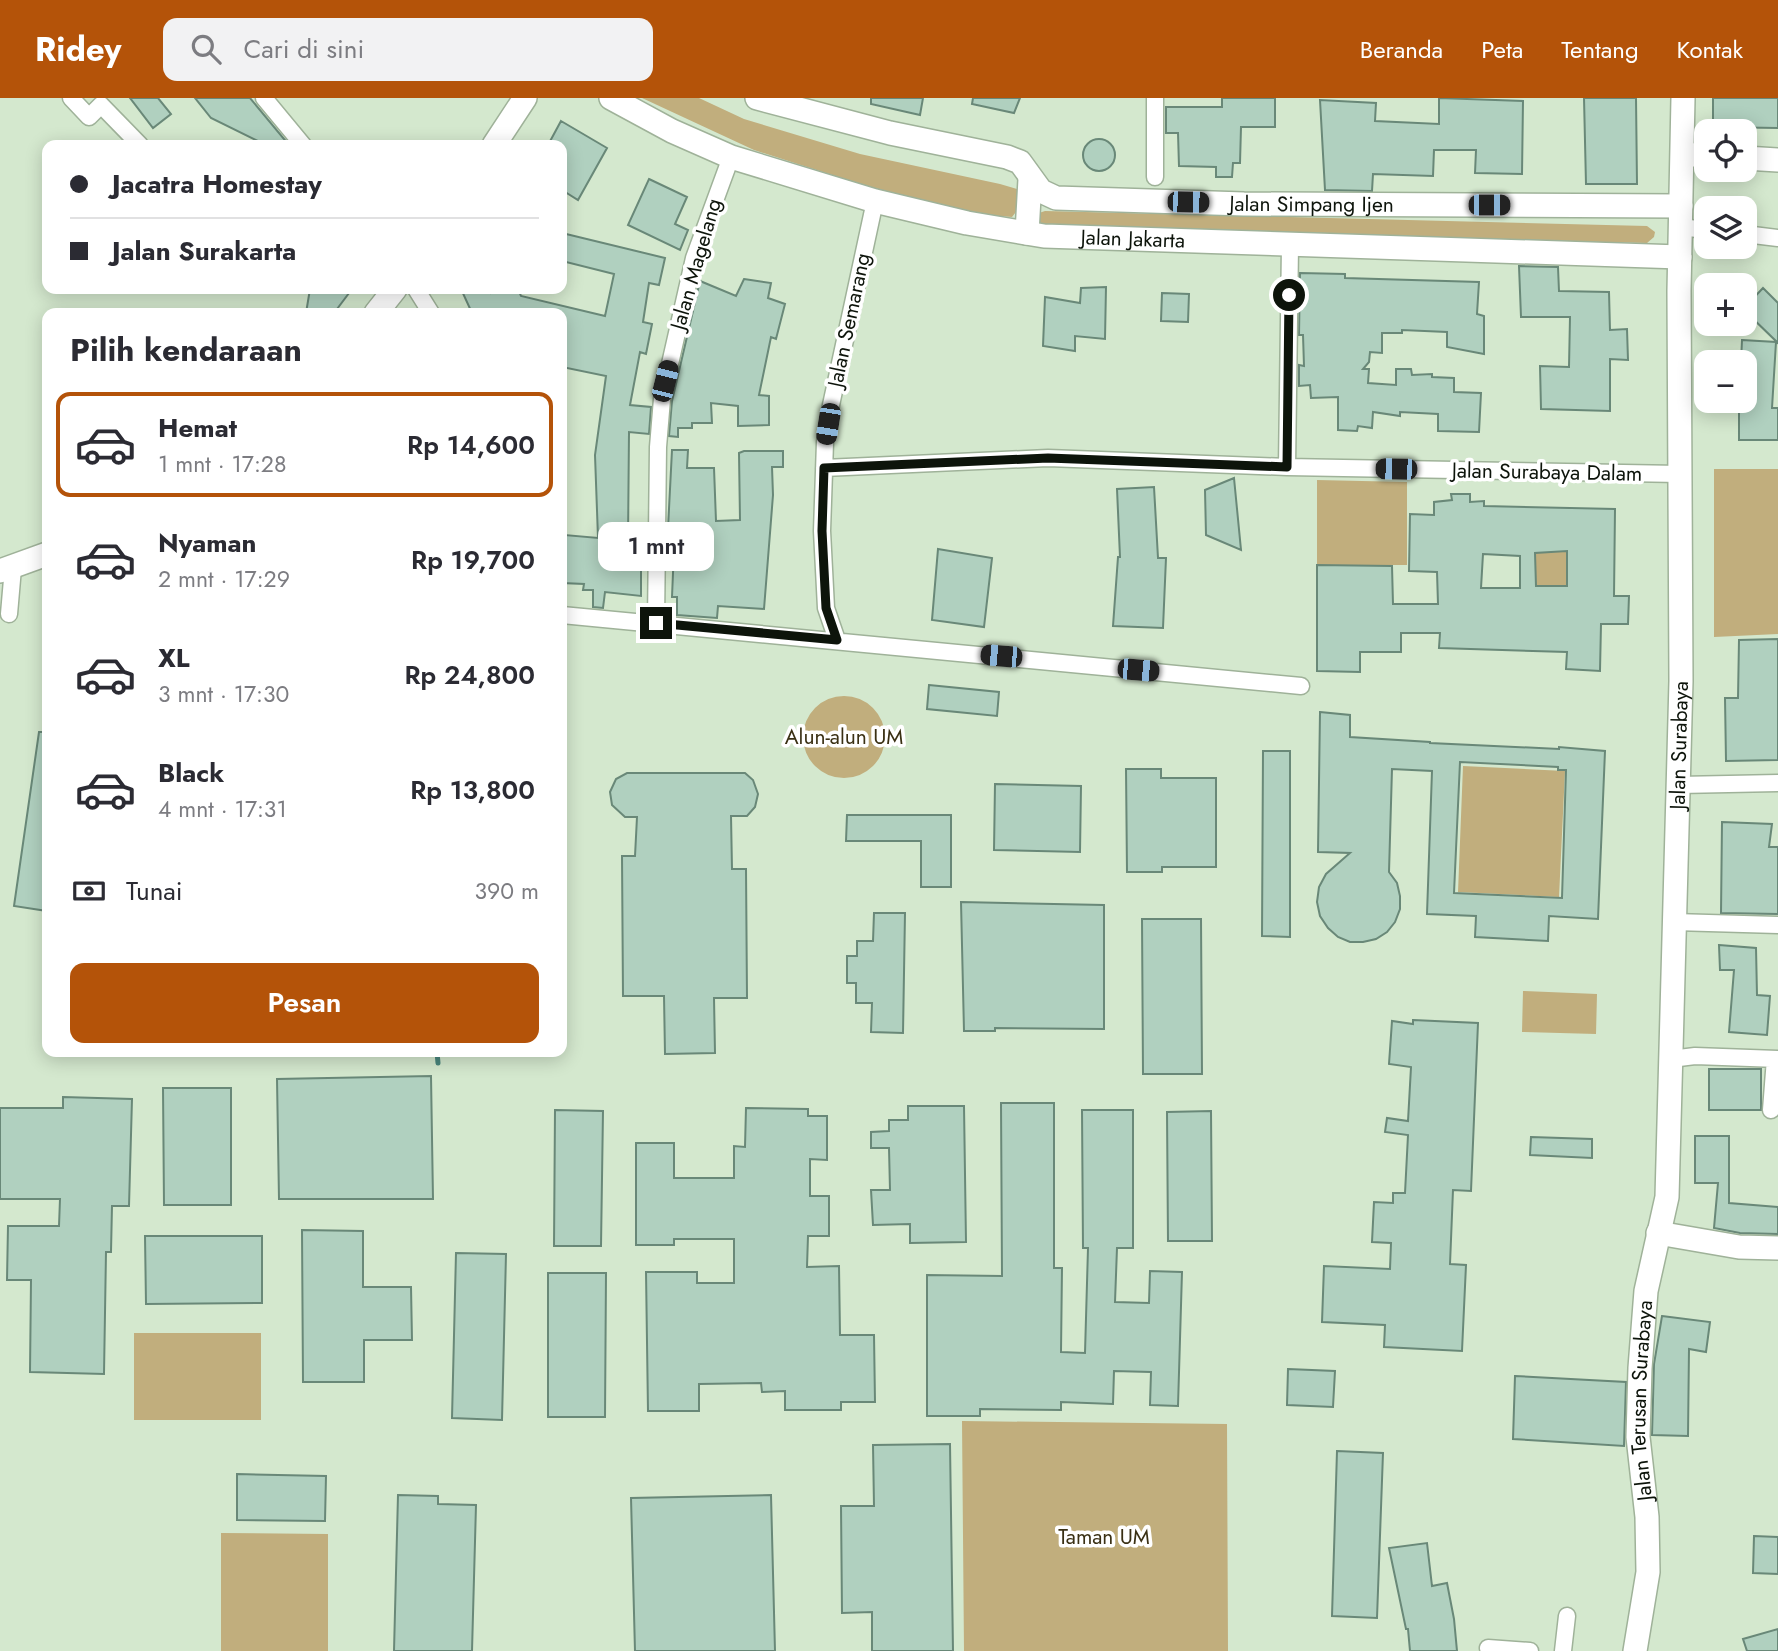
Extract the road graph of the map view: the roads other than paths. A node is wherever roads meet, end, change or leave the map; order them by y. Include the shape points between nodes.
1 (71, 98) edge
2 (264, 98) edge
3 (525, 98) edge
4 (611, 98) edge
5 (757, 98) edge
6 (1155, 98) edge
7 (1683, 98) edge
8 (135, 140) edge
9 (299, 140) edge
10 (497, 140) edge
11 (1683, 154) junction
12 (1694, 155) edge
13 (731, 157) junction
14 (1757, 159) edge
15 (1778, 160) edge
16 (1155, 177) dead end
17 (1030, 179) junction
18 (875, 201) junction
19 (1681, 217) junction
20 (1694, 224) edge
21 (1027, 233) junction
22 (1757, 235) edge
23 (1778, 238) edge
24 (1290, 245) junction
25 (1680, 257) junction
26 (391, 294) edge
27 (380, 308) edge
28 (1287, 467) junction
29 (824, 468) junction
30 (1680, 474) junction
31 (42, 556) edge
32 (6, 569) edge
33 (826, 608) junction
34 (9, 614) dead end
35 (567, 615) edge
36 (656, 623) junction
37 (814, 638) junction
38 (837, 640) junction
39 (1301, 685) dead end
40 (1778, 783) edge
41 (1679, 785) junction
42 (1674, 922) junction
43 (1778, 925) edge
44 (1671, 1059) junction
45 (1776, 1059) edge
46 (1771, 1110) dead end
47 (1658, 1233) junction
48 (1778, 1248) edge
49 (1567, 1616) dead end
50 (1489, 1651) edge
51 (1530, 1651) edge
52 (1563, 1651) edge
53 (1635, 1651) edge

1 - 8 street via 89,117 102,105
2 - 9 street
3 - 10 main road
4 - 13 main road, Jalan Jakarta
5 - 17 main road, Jalan Simpang Ijen via 890,133 1007,157 1020,162
6 - 16 street
7 - 11 main road, Jalan Surabaya
11 - 12 main road
11 - 19 main road, Jalan Surabaya
13 - 18 main road, Jalan Jakarta
13 - 36 street, Jalan Magelang via 694,258 663,390
14 - 15 main road
17 - 19 main road, Jalan Simpang Ijen via 1056,198 1077,200
17 - 21 main road
18 - 21 main road, Jalan Jakarta
18 - 29 street, Jalan Semarang via 831,405
19 - 20 street
19 - 25 main road, Jalan Surabaya
21 - 24 main road, Jalan Jakarta
22 - 23 street
24 - 25 main road, Jalan Jakarta
24 - 28 street
25 - 30 main road, Jalan Surabaya
26 - 27 main road
28 - 29 street, Jalan Surabaya Dalam via 1037,458
28 - 30 street, Jalan Surabaya Dalam
29 - 33 street, Jalan Semarang
30 - 41 main road, Jalan Surabaya
31 - 32 main road
32 - 34 street
33 - 37 street, Jalan Semarang
33 - 38 street, Jalan Semarang
35 - 36 street
36 - 37 street
37 - 38 street
38 - 39 street
40 - 41 street
41 - 42 main road, Jalan Surabaya
42 - 43 street
42 - 44 main road, Jalan Surabaya
44 - 45 street
44 - 47 main road, Jalan Surabaya via 1667,1197
45 - 46 street
47 - 48 main road via 1740,1247
47 - 53 main road, Jalan Terusan Surabaya via 1646,1291 1640,1368 1639,1456 1648,1572
49 - 52 street
50 - 51 street

